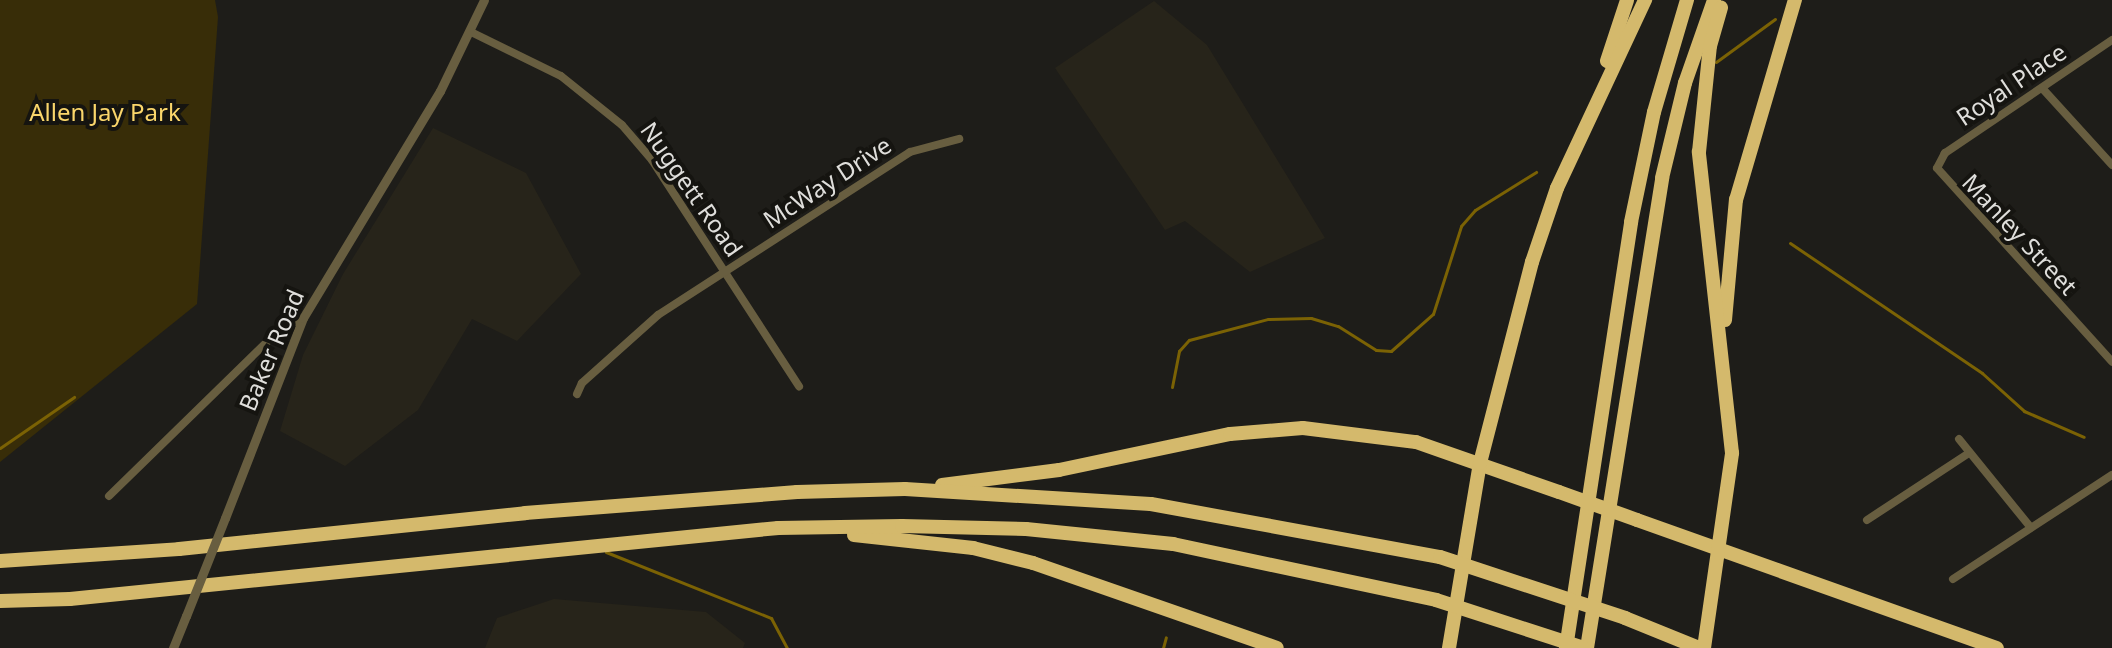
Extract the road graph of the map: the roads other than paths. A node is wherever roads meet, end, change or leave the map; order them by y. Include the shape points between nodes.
1 (484, 0) edge
2 (1627, 0) edge
3 (1645, 0) edge
4 (1687, 0) edge
5 (1714, 0) edge
6 (1723, 0) edge
7 (1795, 0) edge
8 (471, 32) junction
9 (2112, 40) edge
10 (2042, 88) junction
11 (1589, 114) junction
12 (959, 139) dead end
13 (1937, 165) joint
14 (2112, 165) edge
15 (725, 271) junction
16 (303, 318) junction
17 (2112, 362) edge
18 (1726, 372) junction
19 (799, 386) dead end
20 (577, 394) dead end
21 (1959, 439) dead end
22 (1969, 453) junction
23 (1480, 463) junction
24 (2112, 475) edge
25 (905, 489) junction
26 (109, 496) dead end
27 (1867, 520) dead end
28 (778, 528) junction
29 (2031, 528) junction
30 (1720, 550) junction
31 (0, 561) edge
32 (1953, 579) dead end
33 (0, 601) edge
34 (173, 648) edge
35 (1277, 648) edge
36 (1449, 648) edge
37 (1566, 648) edge
38 (1586, 648) edge
39 (1701, 648) edge
40 (1997, 648) edge

1 - 8 street, Baker Road
2 - 11 highway
3 - 11 highway
4 - 37 highway via 1654,112 1631,222
5 - 38 highway via 1685,83 1662,178
6 - 18 highway via 1710,46 1699,152 1701,206
7 - 18 highway via 1736,200 1728,248
8 - 15 street, Nuggett Road via 561,76 622,125 652,160
8 - 16 street, Baker Road
9 - 10 street, Royal Place
10 - 13 street, Royal Place via 1945,153
10 - 14 street
11 - 23 highway via 1532,262
12 - 15 street, McWay Drive via 910,152
13 - 17 street, Manley Street via 1940,177
15 - 19 street, Nuggett Road
15 - 20 street, McWay Drive via 658,315 582,383
16 - 26 street via 279,330
16 - 34 street, Baker Road, bridge
18 - 30 highway via 1732,453
21 - 22 street
22 - 27 street
22 - 29 street
23 - 25 highway via 1416,442 1303,428 1230,434 1059,470
23 - 30 highway, bridge
23 - 36 highway
24 - 29 street
25 - 31 highway via 797,492
25 - 39 highway, bridge via 1151,504 1440,557
28 - 33 highway via 70,599
28 - 35 highway via 988,552
28 - 38 highway, bridge via 1026,529 1173,544 1436,600
29 - 32 street
30 - 39 highway
30 - 40 highway

